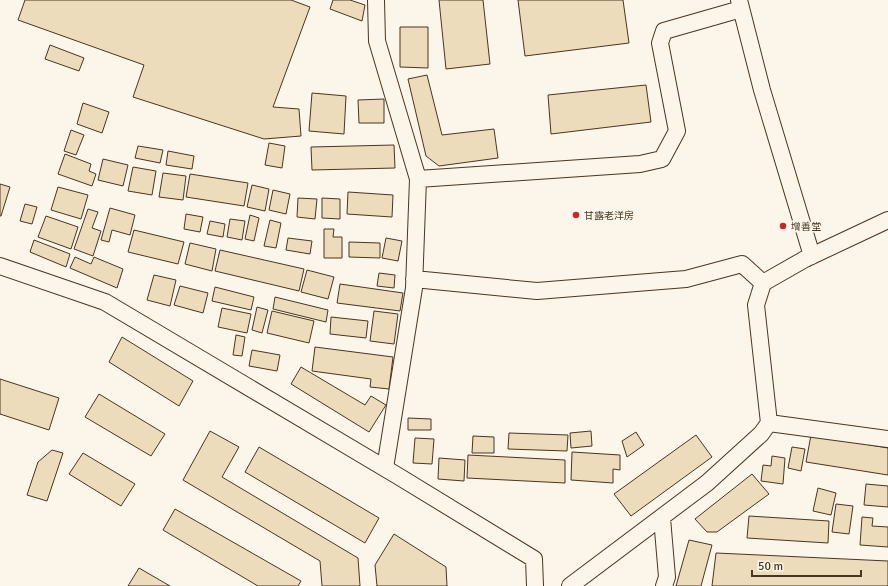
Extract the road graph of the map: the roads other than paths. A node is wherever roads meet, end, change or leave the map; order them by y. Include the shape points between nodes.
1 (376, 0) edge
2 (740, 5) edge
3 (418, 179) junction
4 (888, 220) edge
5 (812, 256) junction
6 (0, 266) edge
7 (414, 279) junction
8 (763, 283) junction
9 (769, 423) junction
10 (888, 439) edge
11 (385, 468) junction
12 (662, 518) junction
13 (535, 586) edge
14 (570, 586) edge
15 (664, 586) edge

1 - 3 street via 377,41
2 - 3 street via 664,31 660,43 677,131 662,159 640,164
2 - 5 street via 762,90
3 - 7 street
4 - 5 street
5 - 8 street
6 - 11 street via 105,302
7 - 8 street via 537,291 686,279 742,264
7 - 11 street
8 - 9 street via 756,305
9 - 10 street
9 - 12 street via 761,434 707,483
11 - 13 street via 534,559
12 - 14 street
12 - 15 street via 667,577

